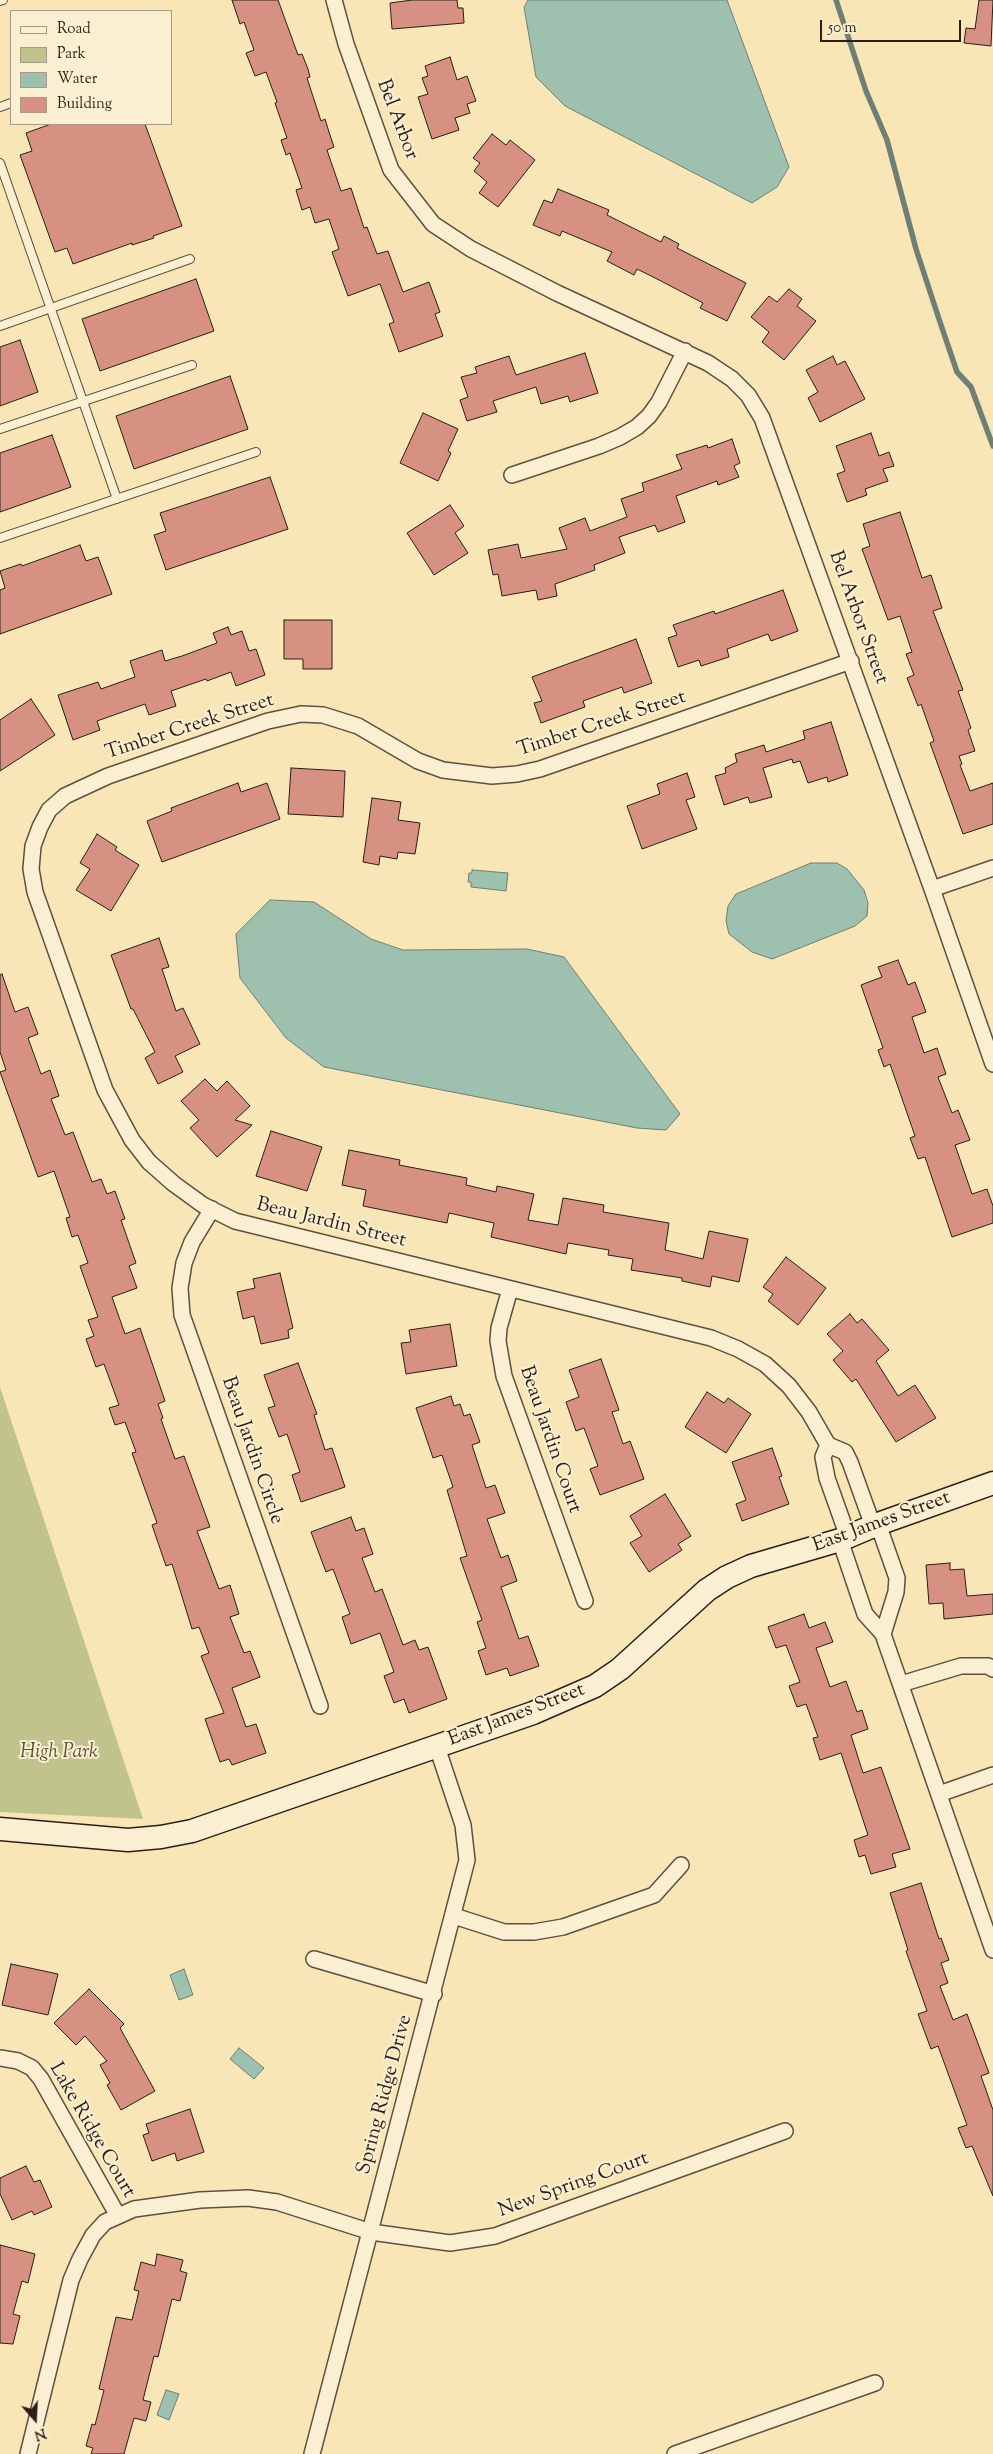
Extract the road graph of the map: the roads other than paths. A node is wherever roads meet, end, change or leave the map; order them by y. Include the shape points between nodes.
1 (334, 0) edge
2 (0, 163) edge
3 (190, 259) dead end
4 (557, 293) joint
5 (52, 308) junction
6 (0, 326) edge
7 (684, 351) junction
8 (192, 365) dead end
9 (83, 400) junction
10 (0, 429) edge
11 (256, 452) dead end
12 (512, 475) dead end
13 (117, 499) junction
14 (0, 538) edge
15 (851, 661) junction
16 (40, 827) joint
17 (993, 868) edge
18 (932, 889) junction
19 (993, 1064) edge
20 (212, 1209) junction
21 (510, 1289) junction
22 (828, 1445) junction
23 (993, 1483) edge
24 (875, 1525) junction
25 (844, 1538) junction
26 (585, 1601) dead end
27 (883, 1634) junction
28 (993, 1669) edge
29 (900, 1684) junction
30 (320, 1706) dead end
31 (437, 1747) junction
32 (993, 1774) edge
33 (939, 1794) junction
34 (0, 1829) edge
35 (681, 1865) dead end
36 (454, 1916) junction
37 (993, 1950) edge
38 (314, 1959) dead end
39 (434, 1994) junction
40 (0, 2058) edge
41 (785, 2131) dead end
42 (118, 2216) junction
43 (371, 2232) junction
44 (874, 2383) dead end
45 (28, 2454) edge
46 (312, 2454) edge
47 (675, 2454) edge

1 - 4 street, Bel Arbor via 346,44 391,170 410,197 433,224 448,235
2 - 5 lane
3 - 5 lane
4 - 7 street, Bel Arbor Street
5 - 6 lane
5 - 9 lane
7 - 12 street via 659,402 637,426 599,446
7 - 15 street, Bel Arbor Street via 732,379 748,395 762,418
8 - 9 lane
9 - 10 lane
9 - 13 lane
11 - 13 lane
13 - 14 lane
15 - 16 street, Timber Creek Street via 540,769 517,774 492,776 443,770 418,761 338,718 301,714 268,721 86,785 65,796 49,810
15 - 18 street, Bel Arbor Street
16 - 20 street, Beau Jardin Street via 30,869 34,892 105,1090 128,1133 149,1162 174,1184
17 - 18 street
18 - 19 street, Bel Arbor Street
20 - 21 street, Beau Jardin Street via 235,1221 281,1234
20 - 30 street, Beau Jardin Circle via 192,1242 184,1263 180,1288 182,1315
21 - 22 street, Beau Jardin Street via 711,1338 738,1348 764,1364 789,1386
21 - 26 street, Beau Jardin Court via 498,1341 504,1376
22 - 24 street via 844,1452 850,1462
22 - 25 street via 823,1457
23 - 24 street, East James Street
24 - 25 street, East James Street
24 - 27 street via 897,1578
25 - 27 street via 865,1614
25 - 31 street, East James Street via 751,1566 727,1577 707,1590 640,1653 595,1686 533,1713
27 - 29 street
28 - 29 street via 988,1666 961,1666
29 - 33 street
31 - 34 street, East James Street via 220,1822 161,1837 128,1840
31 - 36 street, Spring Ridge Drive via 462,1825 467,1860
32 - 33 street
33 - 37 street
35 - 36 street via 654,1895 563,1927 534,1932 504,1932
36 - 39 street, Spring Ridge Drive
38 - 39 street
39 - 43 street, Spring Ridge Drive
40 - 42 street, Lake Ridge Court via 18,2061 32,2068 41,2079
41 - 43 street, New Spring Court via 496,2236 450,2243
42 - 43 street, New Spring Court via 134,2209 163,2204 248,2198 276,2202
42 - 45 street, New Spring Court via 93,2235 71,2280
43 - 46 street, Spring Ridge Drive
44 - 47 street

